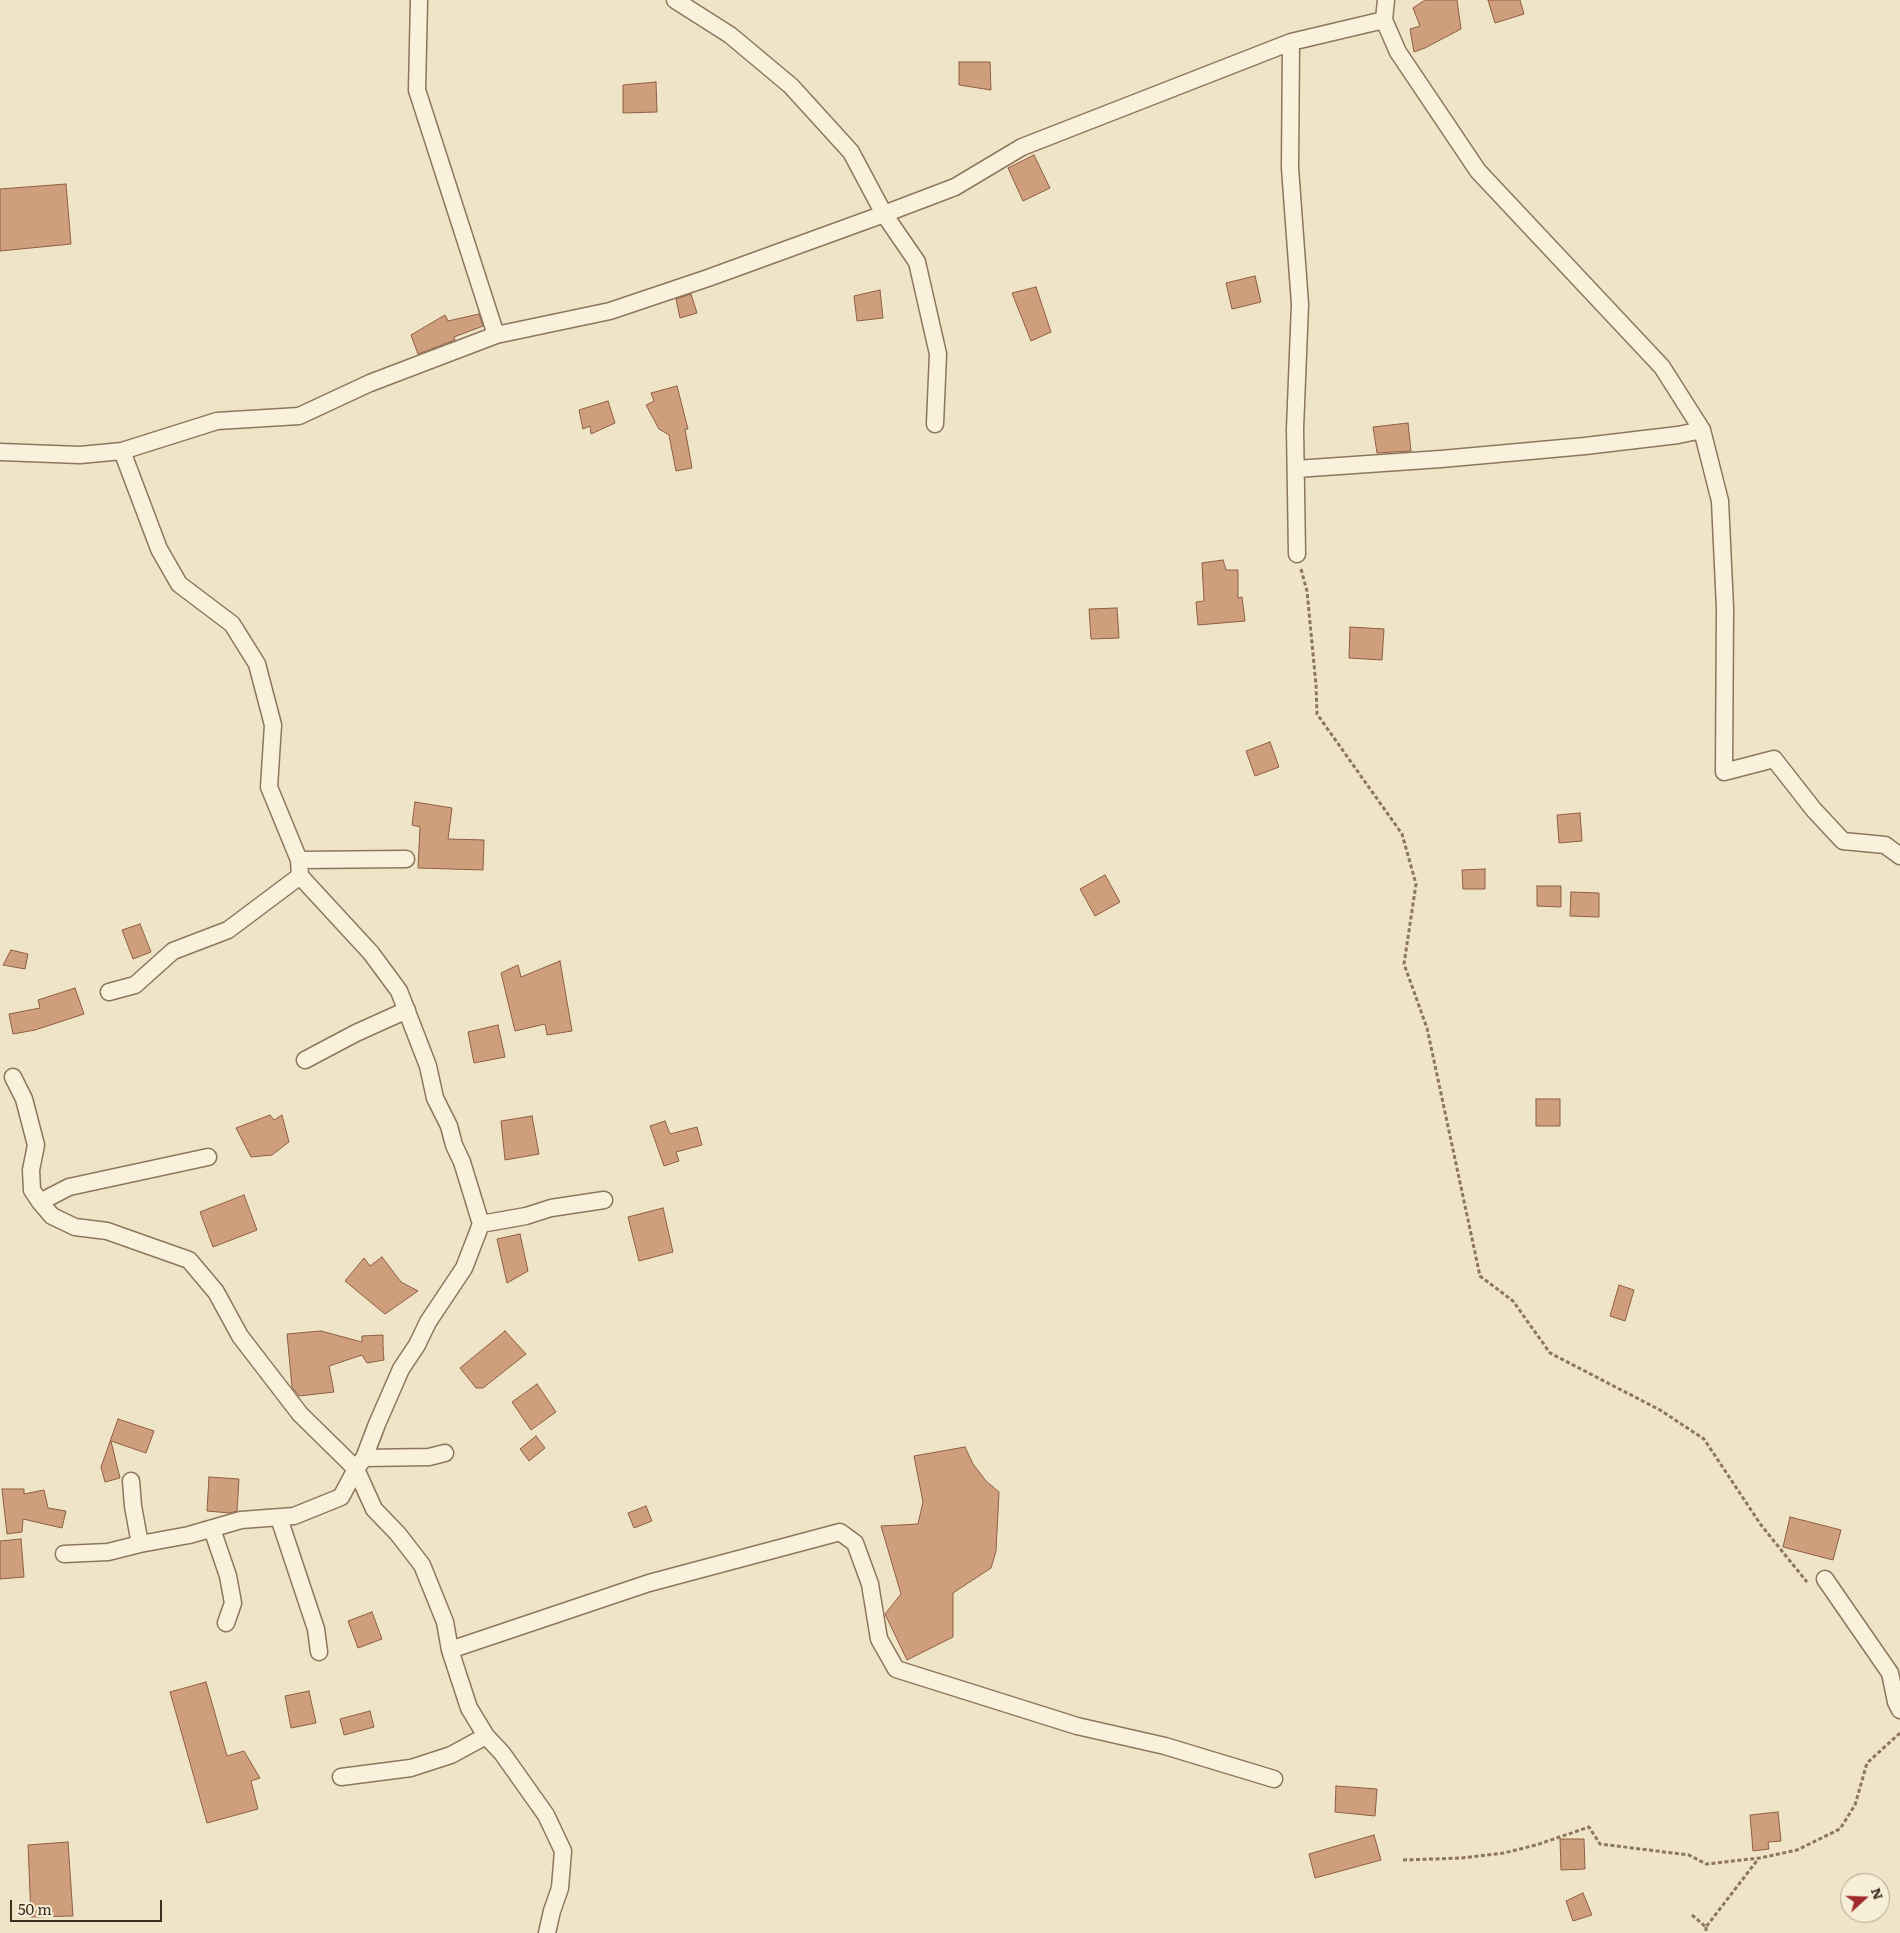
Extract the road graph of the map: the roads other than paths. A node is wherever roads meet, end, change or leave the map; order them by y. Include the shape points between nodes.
1 (420, 0) edge
2 (675, 0) edge
3 (1386, 0) edge
4 (1384, 20) junction
5 (1291, 42) junction
6 (884, 214) junction
7 (496, 335) junction
8 (934, 424) dead end
9 (1702, 430) junction
10 (122, 451) junction
11 (0, 452) edge
12 (1296, 469) junction
13 (1298, 554) road end
14 (1900, 856) edge
15 (406, 858) dead end
16 (299, 868) junction
17 (109, 992) dead end
18 (406, 1010) junction
19 (305, 1060) dead end
20 (13, 1077) dead end
21 (208, 1157) dead end
22 (604, 1200) dead end
23 (40, 1202) junction
24 (481, 1224) junction
25 (445, 1453) dead end
26 (360, 1464) junction
27 (131, 1481) dead end
28 (279, 1518) junction
29 (212, 1530) junction
30 (140, 1544) junction
31 (64, 1554) dead end
32 (1825, 1579) dead end
33 (226, 1623) dead end
34 (450, 1650) junction
35 (318, 1652) dead end
36 (1900, 1710) edge
37 (486, 1736) junction
38 (341, 1777) dead end
39 (1274, 1779) dead end
40 (548, 1933) edge

1 - 7 street via 417,90
2 - 6 street via 730,35 791,86 850,152
3 - 4 street
4 - 5 street
4 - 9 street via 1398,52 1478,171 1662,367
5 - 6 street via 1022,147 956,187
5 - 12 street via 1290,168 1300,304
6 - 7 street via 610,311
6 - 8 street via 917,262 938,354
7 - 10 street via 370,383 299,416 217,421
9 - 12 street via 1585,446
9 - 14 street via 1720,501 1724,772 1774,759 1843,841 1885,845
10 - 11 street via 80,455
10 - 16 street via 159,549 179,584 232,624 257,664 273,725 269,787
12 - 13 street
15 - 16 street
16 - 17 street via 228,930 173,952 135,985
16 - 18 street via 372,953 399,991
18 - 19 street
18 - 24 street via 428,1066 435,1098 462,1162
20 - 23 street via 24,1099 36,1145 32,1190
21 - 23 street via 68,1187
22 - 24 street
23 - 26 street via 52,1216 75,1227 107,1231 189,1260 216,1292 240,1336 300,1414
24 - 26 street via 464,1268 401,1369
25 - 26 street
26 - 28 street via 341,1497 294,1516
26 - 34 street via 374,1509 422,1565 446,1622
27 - 30 street via 132,1506
28 - 29 street via 241,1520
28 - 35 street via 316,1628
29 - 30 street
29 - 33 street via 228,1576 233,1603
30 - 31 street via 108,1552
32 - 36 street via 1890,1673
34 - 37 street via 469,1708
34 - 39 street via 649,1583 840,1532 855,1543 870,1584 879,1639 896,1669 1077,1726 1165,1746
37 - 38 street via 451,1754 411,1768
37 - 40 street via 546,1815 563,1851 560,1888

